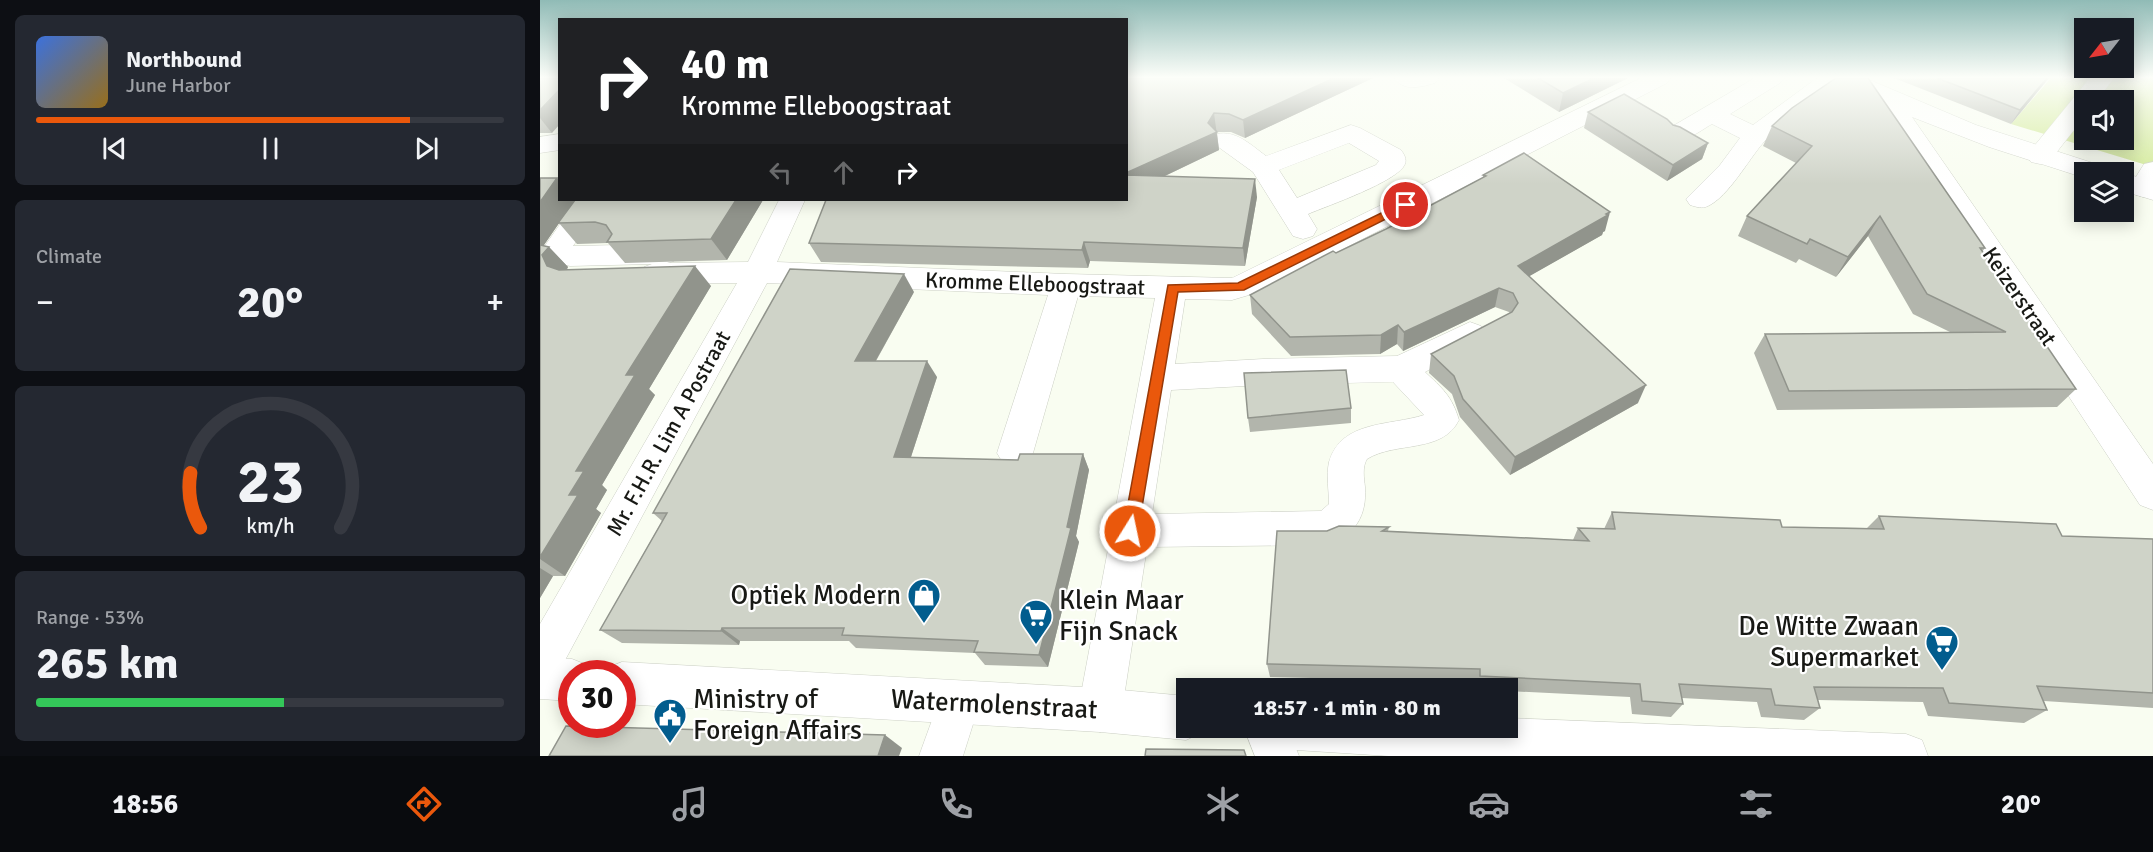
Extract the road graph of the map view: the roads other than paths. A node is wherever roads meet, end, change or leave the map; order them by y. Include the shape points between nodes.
1 (1588, 113) edge
2 (1786, 113) edge
3 (1896, 113) edge
4 (1925, 113) edge
5 (2074, 113) edge
6 (1712, 114) joint
7 (1677, 134) edge
8 (1755, 136) junction
9 (1226, 140) edge
10 (558, 142) edge
11 (540, 145) edge
12 (2040, 156) junction
13 (1263, 166) junction
14 (2074, 166) edge
15 (1700, 199) dead end
16 (590, 201) edge
17 (792, 201) edge
18 (1290, 211) junction
19 (1321, 247) junction
20 (763, 261) junction
21 (579, 277) edge
22 (1066, 285) junction
23 (1172, 288) junction
24 (1496, 321) edge
25 (1401, 369) junction
26 (1157, 378) junction
27 (1015, 453) dead end
28 (2153, 494) edge
29 (1130, 531) junction
30 (540, 664) edge
31 (540, 678) edge
32 (558, 679) edge
33 (636, 684) edge
34 (959, 702) junction
35 (1100, 710) junction
36 (1176, 717) edge
37 (1270, 738) edge
38 (1378, 738) edge
39 (1451, 747) edge
40 (941, 756) edge
41 (1277, 756) edge
42 (1906, 756) edge

1 - 19 street, Kromme Elleboogstraat
2 - 8 street
3 - 28 street, Keizerstraat
4 - 12 street
5 - 12 street
6 - 7 street
6 - 8 street
8 - 15 street via 1730,171
9 - 13 street
10 - 11 street
12 - 14 street
13 - 18 street
13 - 18 street via 1351,133 1392,156 1385,171
16 - 20 street via 561,242 560,254
17 - 20 street, Mr. F.H.R. Lim A Postraat
18 - 19 street
19 - 23 street, Kromme Elleboogstraat via 1239,287
20 - 21 street
20 - 22 street, Kromme Elleboogstraat
20 - 30 street, Mr. F.H.R. Lim A Postraat
22 - 23 street, Kromme Elleboogstraat
22 - 27 street
23 - 26 street
24 - 25 street
25 - 26 street
25 - 29 street via 1438,406 1442,420 1432,428 1385,435 1354,450 1346,464 1346,511 1328,528
26 - 29 street
29 - 35 street
31 - 32 street
33 - 34 street, Watermolenstraat
34 - 35 street, Watermolenstraat
34 - 40 street
35 - 36 street, Watermolenstraat
37 - 41 street
38 - 39 street
39 - 42 street

